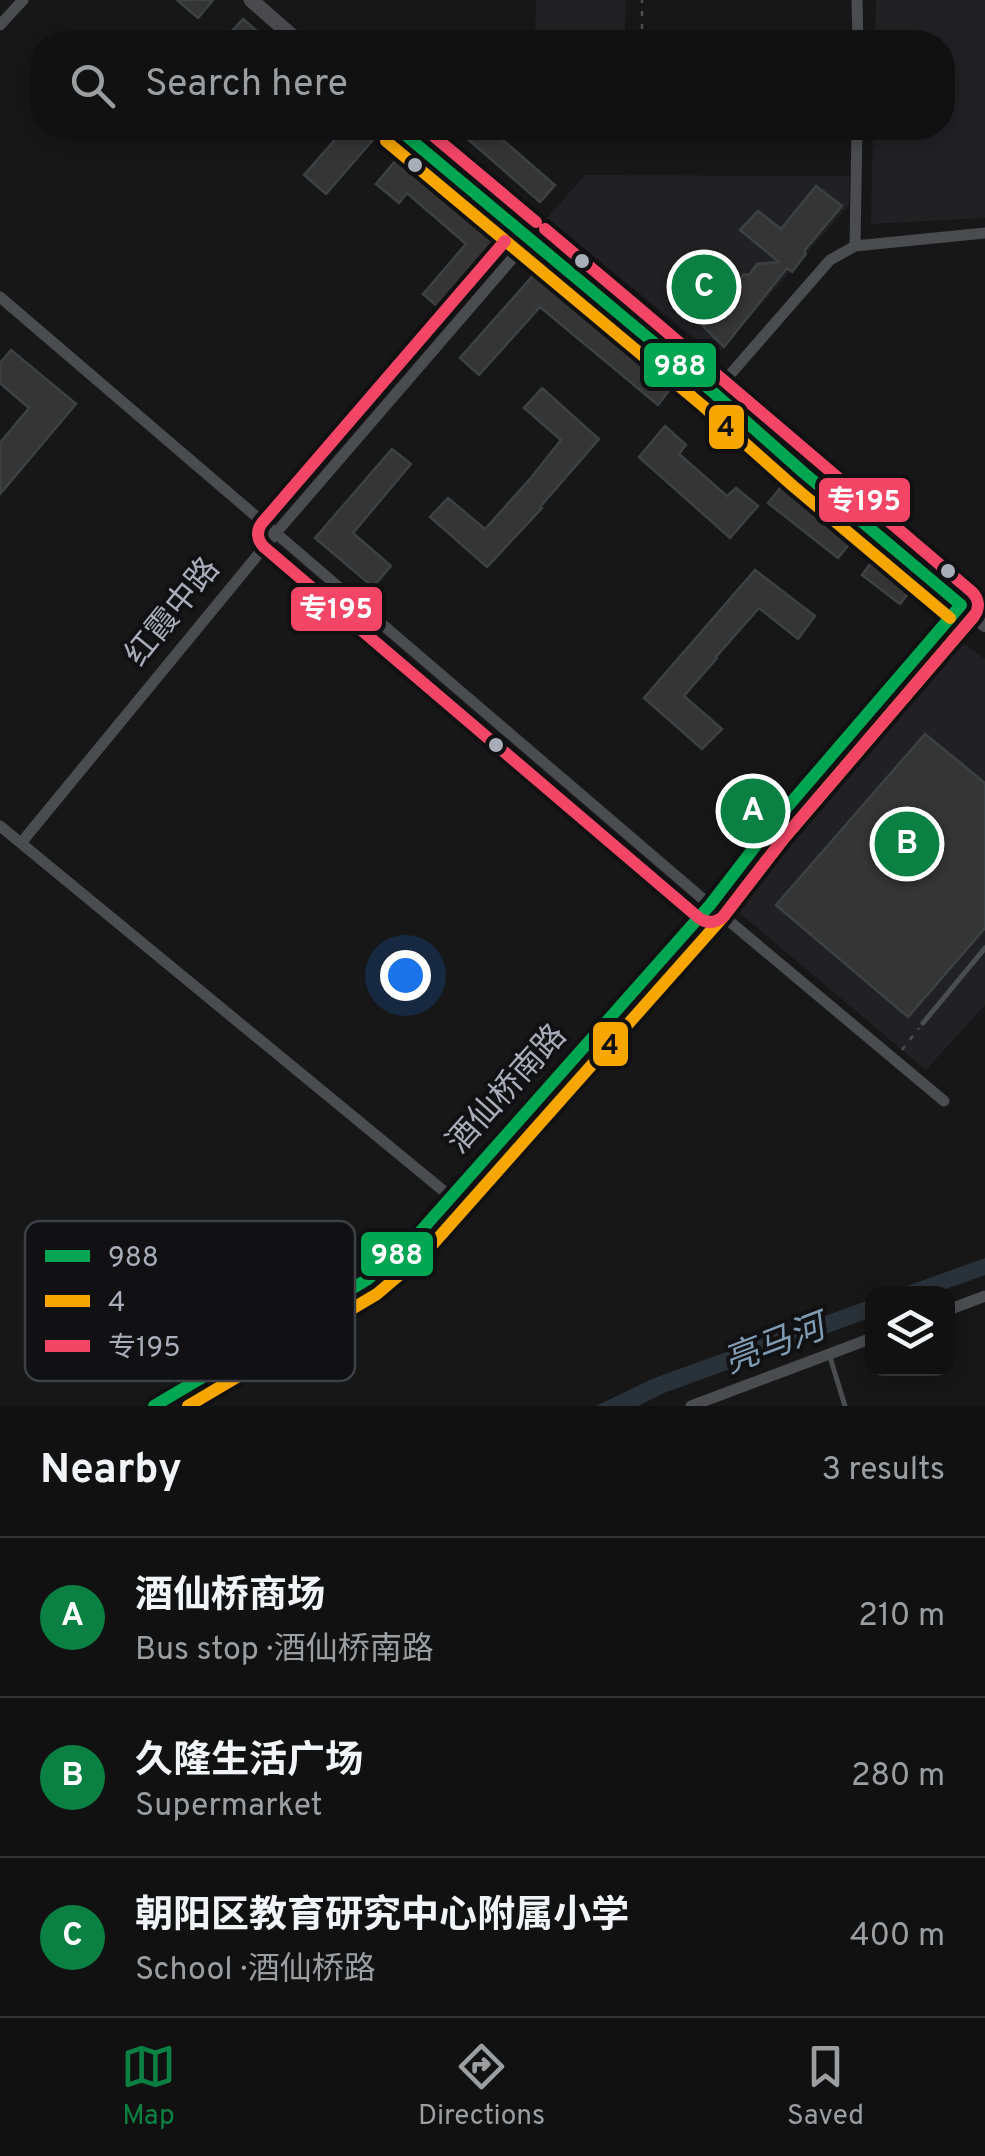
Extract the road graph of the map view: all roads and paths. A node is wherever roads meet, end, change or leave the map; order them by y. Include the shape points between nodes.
1 (23, 0) edge
2 (251, 0) edge
3 (642, 0) edge
4 (857, 0) edge
5 (0, 26) edge
6 (286, 30) edge
7 (642, 30) edge
8 (858, 30) edge
9 (412, 140) edge
10 (857, 140) edge
11 (985, 233) edge
12 (530, 238) junction
13 (854, 246) junction
14 (0, 297) edge
15 (714, 392) junction
16 (275, 534) junction
17 (961, 605) junction
18 (985, 610) edge
19 (985, 625) edge
20 (0, 826) edge
21 (20, 843) junction
22 (710, 905) junction
23 (985, 948) edge
24 (923, 1023) joint
25 (894, 1060) junction
26 (944, 1101) dead end
27 (450, 1197) junction
28 (355, 1287) edge
29 (985, 1296) edge
30 (955, 1307) edge
31 (865, 1341) edge
32 (829, 1354) junction
33 (196, 1381) edge
34 (706, 1403) edge
35 (154, 1406) edge
36 (691, 1406) edge
37 (845, 1406) edge

1 - 5 street
2 - 6 main road
3 - 7 path
4 - 8 street
9 - 12 main road
10 - 13 street
11 - 13 street
12 - 15 main road
12 - 16 street, 红霞中路
13 - 15 street via 830,260
14 - 16 street
15 - 17 main road
16 - 21 street, 红霞中路
16 - 22 street
17 - 18 street
17 - 19 street
17 - 22 street, 酒仙桥南路
20 - 21 street
21 - 27 street
22 - 25 street
22 - 27 street, 酒仙桥南路
23 - 24 lane
24 - 25 path
25 - 26 street
27 - 28 street, 酒仙桥南路 via 412,1241
29 - 30 street
31 - 32 street
32 - 34 street
32 - 37 lane
33 - 35 street, 酒仙桥南路
34 - 36 street

